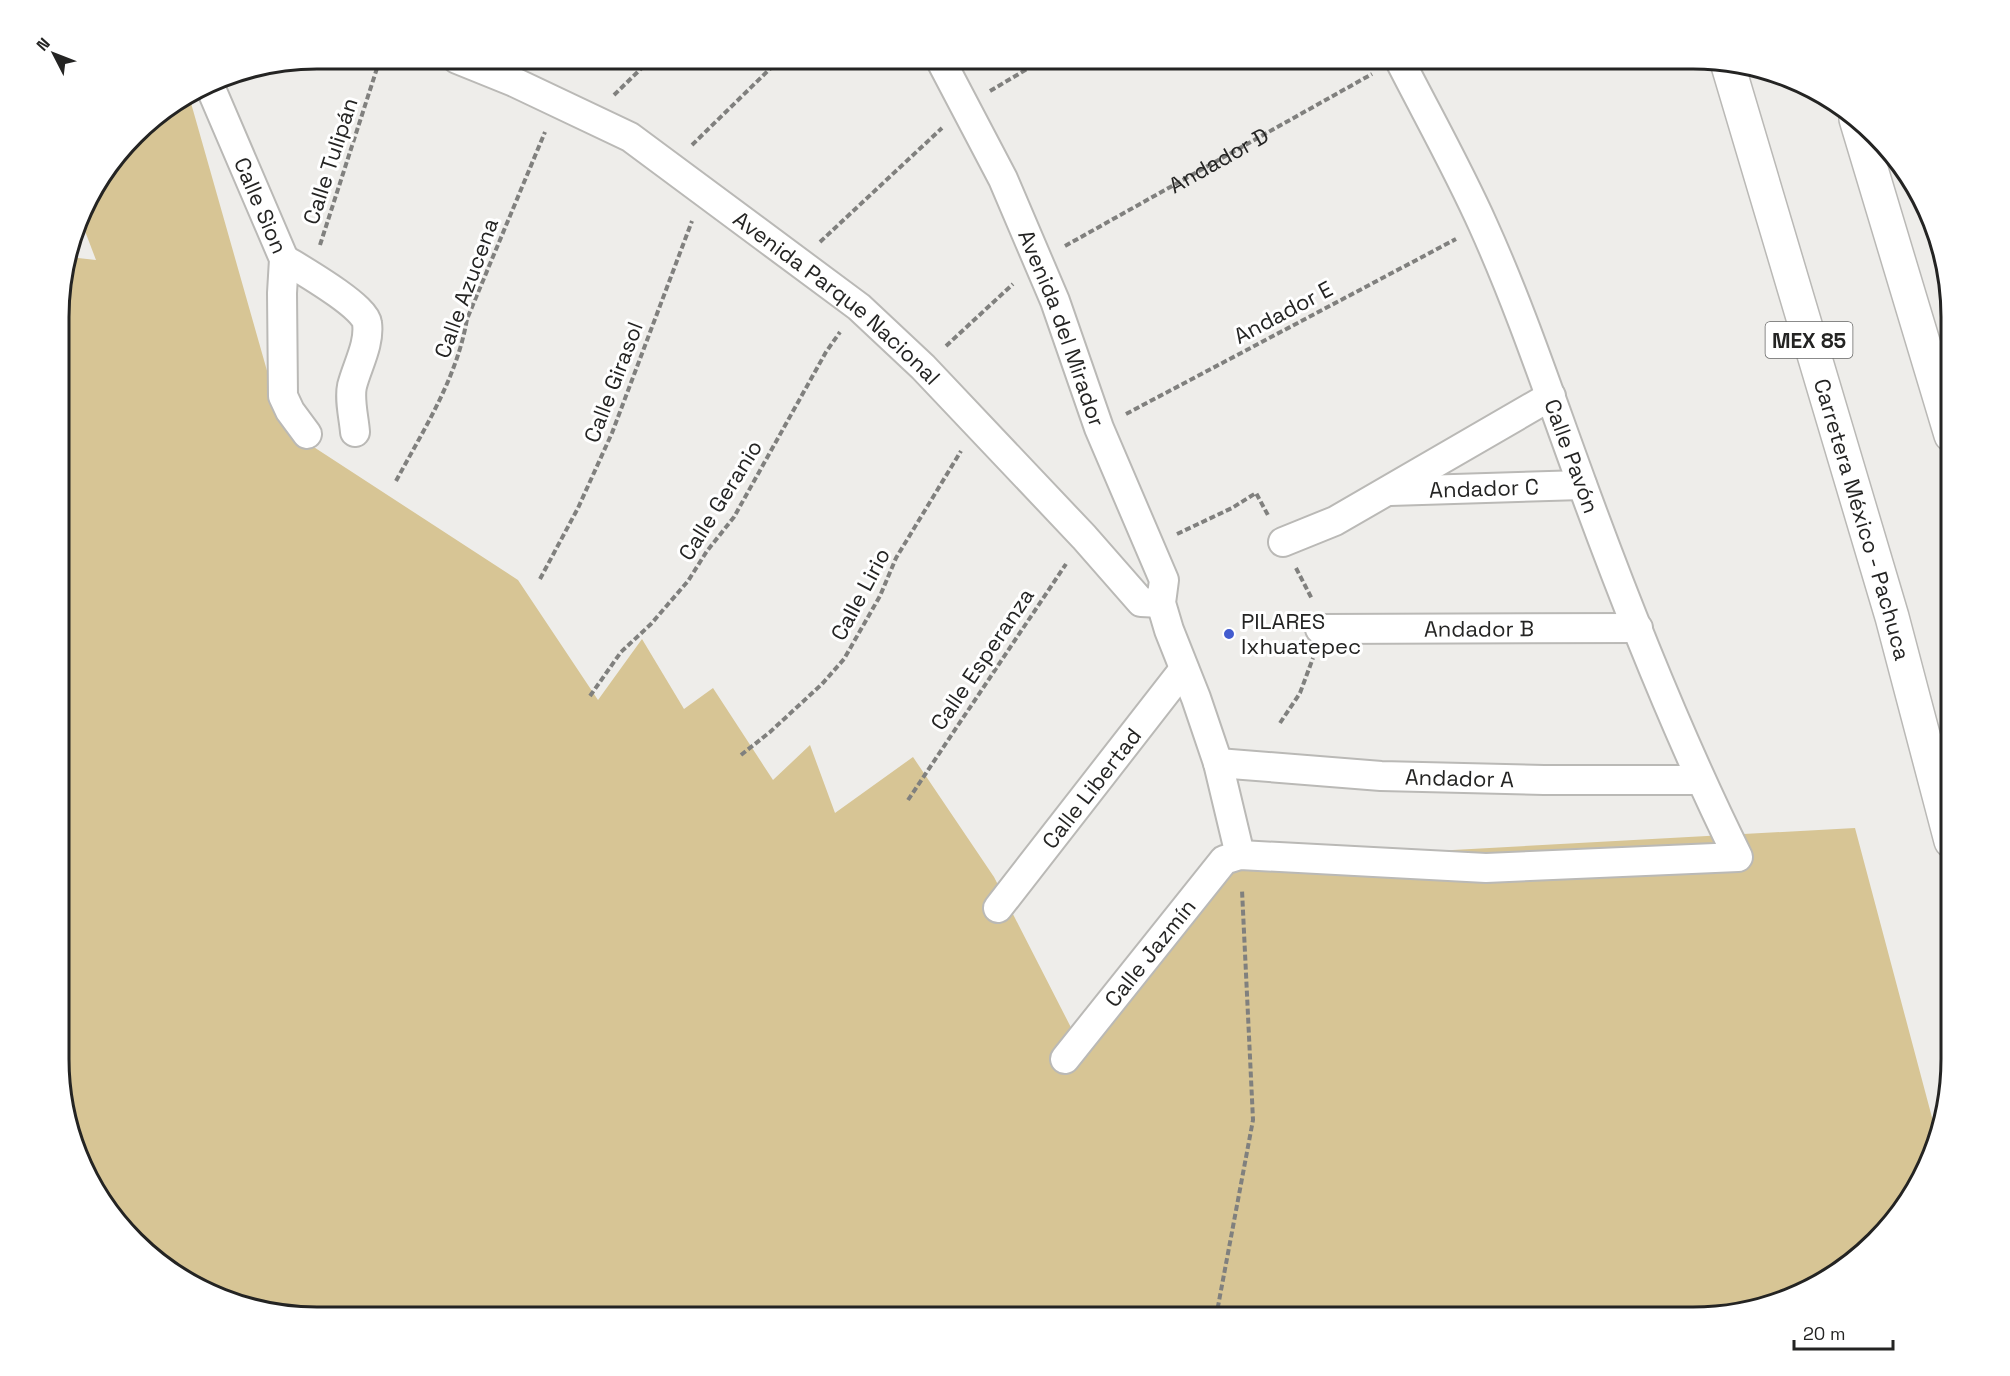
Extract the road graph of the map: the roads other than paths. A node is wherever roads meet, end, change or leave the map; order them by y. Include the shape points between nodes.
1 (481, 69) edge
2 (945, 69) edge
3 (1404, 69) edge
4 (1730, 72) edge
5 (213, 92) edge
6 (1860, 134) edge
7 (284, 259) junction
8 (1551, 396) junction
9 (1941, 402) edge
10 (355, 432) dead end
11 (307, 434) dead end
12 (1582, 485) junction
13 (1388, 491) junction
14 (1283, 542) road end
15 (1161, 603) junction
16 (1638, 628) junction
17 (1320, 629) road end
18 (1184, 669) junction
19 (1218, 763) junction
20 (1700, 780) junction
21 (1941, 803) edge
22 (1240, 855) junction
23 (998, 908) dead end
24 (1065, 1059) dead end

1 - 15 street, Avenida Parque Nacional via 630,137 859,307 976,422 1141,602
2 - 15 street, Avenida del Mirador via 1004,179 1038,261 1099,428 1164,580
3 - 8 street, Calle Pavón via 1483,225
4 - 21 highway, Carretera México - Pachuca / MEX 85 via 1892,617
5 - 7 street, Calle Sion
6 - 9 highway
7 - 10 street via 357,308 367,321 367,337 352,389
7 - 11 street, Calle Sion via 283,396
8 - 12 street, Calle Pavón
8 - 13 street
12 - 13 street, Andador C
12 - 16 street, Calle Pavón
13 - 14 street via 1335,521
15 - 18 street, Avenida del Mirador
16 - 17 street, Andador B
16 - 20 street, Calle Pavón
18 - 19 street, Avenida del Mirador
18 - 23 street, Calle Libertad
19 - 20 street, Andador A via 1381,776
19 - 22 street, Avenida del Mirador
20 - 22 street, Calle Pavón via 1738,856 1486,868
22 - 24 street, Calle Jazmín via 1224,860

